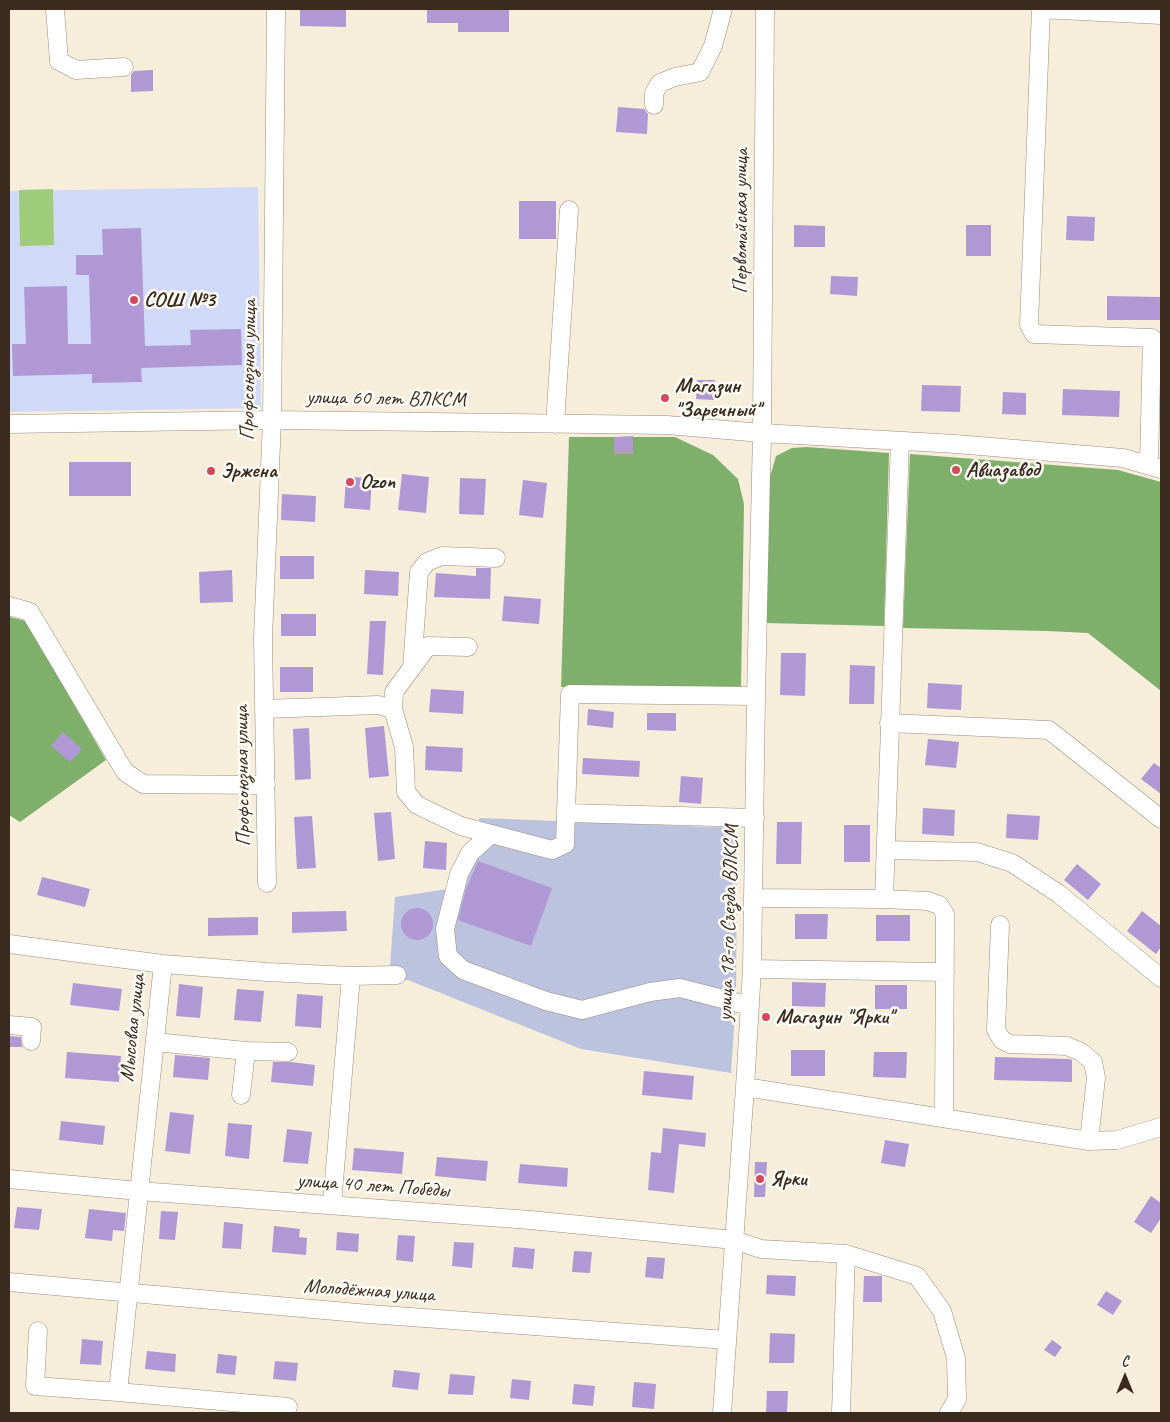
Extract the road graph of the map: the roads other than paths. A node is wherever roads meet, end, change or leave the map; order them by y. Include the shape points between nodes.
1 (55, 9) edge
2 (276, 9) edge
3 (723, 9) edge
4 (765, 9) edge
5 (1040, 9) edge
6 (1161, 15) edge
7 (124, 67) dead end
8 (654, 105) dead end
9 (569, 210) dead end
10 (272, 420) junction
11 (9, 424) edge
12 (555, 424) junction
13 (762, 433) junction
14 (900, 441) junction
15 (1155, 467) edge
16 (496, 558) dead end
17 (9, 606) edge
18 (468, 647) dead end
19 (412, 668) junction
20 (756, 696) junction
21 (264, 709) junction
22 (393, 709) junction
23 (890, 723) junction
24 (266, 785) junction
25 (566, 813) junction
26 (755, 818) junction
27 (1161, 819) edge
28 (491, 834) junction
29 (886, 850) junction
30 (268, 883) dead end
31 (753, 898) junction
32 (884, 899) junction
33 (1000, 925) dead end
34 (9, 944) edge
35 (163, 964) junction
36 (752, 969) junction
37 (945, 972) junction
38 (397, 975) dead end
39 (351, 976) junction
40 (1161, 978) edge
41 (750, 1006) junction
42 (9, 1025) edge
43 (31, 1041) dead end
44 (155, 1042) junction
45 (246, 1051) junction
46 (288, 1052) dead end
47 (745, 1087) junction
48 (241, 1094) dead end
49 (944, 1118) junction
50 (1161, 1127) edge
51 (1089, 1141) junction
52 (9, 1179) edge
53 (139, 1191) junction
54 (332, 1206) junction
55 (734, 1240) junction
56 (846, 1254) junction
57 (9, 1282) edge
58 (128, 1294) junction
59 (38, 1331) dead end
60 (727, 1340) junction
61 (118, 1392) junction
62 (288, 1407) dead end
63 (722, 1413) edge
64 (840, 1413) edge
65 (949, 1413) edge

1 - 7 street via 59,61 76,70
2 - 10 street, Профсоюзная улица
3 - 8 street via 713,46 700,72 660,82 654,93
4 - 13 street, Первомайская улица
5 - 6 street
5 - 15 street via 1029,325 1034,334 1152,338
9 - 12 street
10 - 11 street, улица 60 лет ВЛКСМ
10 - 12 street, улица 60 лет ВЛКСМ
10 - 21 street, Профсоюзная улица via 263,638
12 - 13 street, улица 60 лет ВЛКСМ via 667,425
13 - 14 street, улица 60 лет ВЛКСМ
13 - 20 street, улица 18-го Съезда ВЛКСМ
14 - 15 street, улица 60 лет ВЛКСМ via 1123,458
14 - 23 street
16 - 19 street via 442,556 427,562 419,572
17 - 24 street via 30,612 125,772 143,784
18 - 19 street via 428,646
19 - 22 street via 394,692
20 - 25 street via 570,694
20 - 26 street, улица 18-го Съезда ВЛКСМ
21 - 22 street via 378,705
21 - 24 street, Профсоюзная улица
22 - 28 street via 404,747 406,792 417,805 461,826
23 - 27 street via 1049,730
23 - 29 street
24 - 30 street, Профсоюзная улица
25 - 26 street
25 - 28 street via 565,844 552,850
26 - 31 street, улица 18-го Съезда ВЛКСМ
28 - 41 street via 470,853 459,874 445,929 448,956 463,970 546,1001 582,1010 650,992 680,988
29 - 32 street
29 - 40 street via 977,852 1012,863 1059,894
31 - 32 street
31 - 36 street, улица 18-го Съезда ВЛКСМ
32 - 37 street via 928,901 939,905 945,914
33 - 51 street via 996,1030 1002,1040 1010,1044 1066,1046 1093,1062 1096,1078
34 - 35 street, Мысовая улица
35 - 39 street
35 - 44 street, Мысовая улица
36 - 37 street
36 - 41 street, улица 18-го Съезда ВЛКСМ
37 - 49 street
38 - 39 street
39 - 54 street
41 - 47 street, улица 18-го Съезда ВЛКСМ
42 - 43 street via 32,1027
44 - 45 street
44 - 53 street, Мысовая улица
45 - 46 street
45 - 48 street
47 - 49 street
47 - 55 street, улица 18-го Съезда ВЛКСМ
49 - 51 street
50 - 51 street via 1117,1140
52 - 53 street, улица 40 лет Победы
53 - 54 street, улица 40 лет Победы
53 - 58 street, Мысовая улица
54 - 55 street, улица 40 лет Победы via 530,1220
55 - 56 street, улица 40 лет Победы via 761,1249
55 - 60 street, улица 18-го Съезда ВЛКСМ
56 - 64 street
56 - 65 street, улица 40 лет Победы via 917,1276 942,1311 956,1358 957,1399
57 - 58 street, Молодёжная улица
58 - 60 street, Молодёжная улица
58 - 61 street, Мысовая улица
59 - 61 street via 35,1386
60 - 63 street, улица 18-го Съезда ВЛКСМ
61 - 62 street

